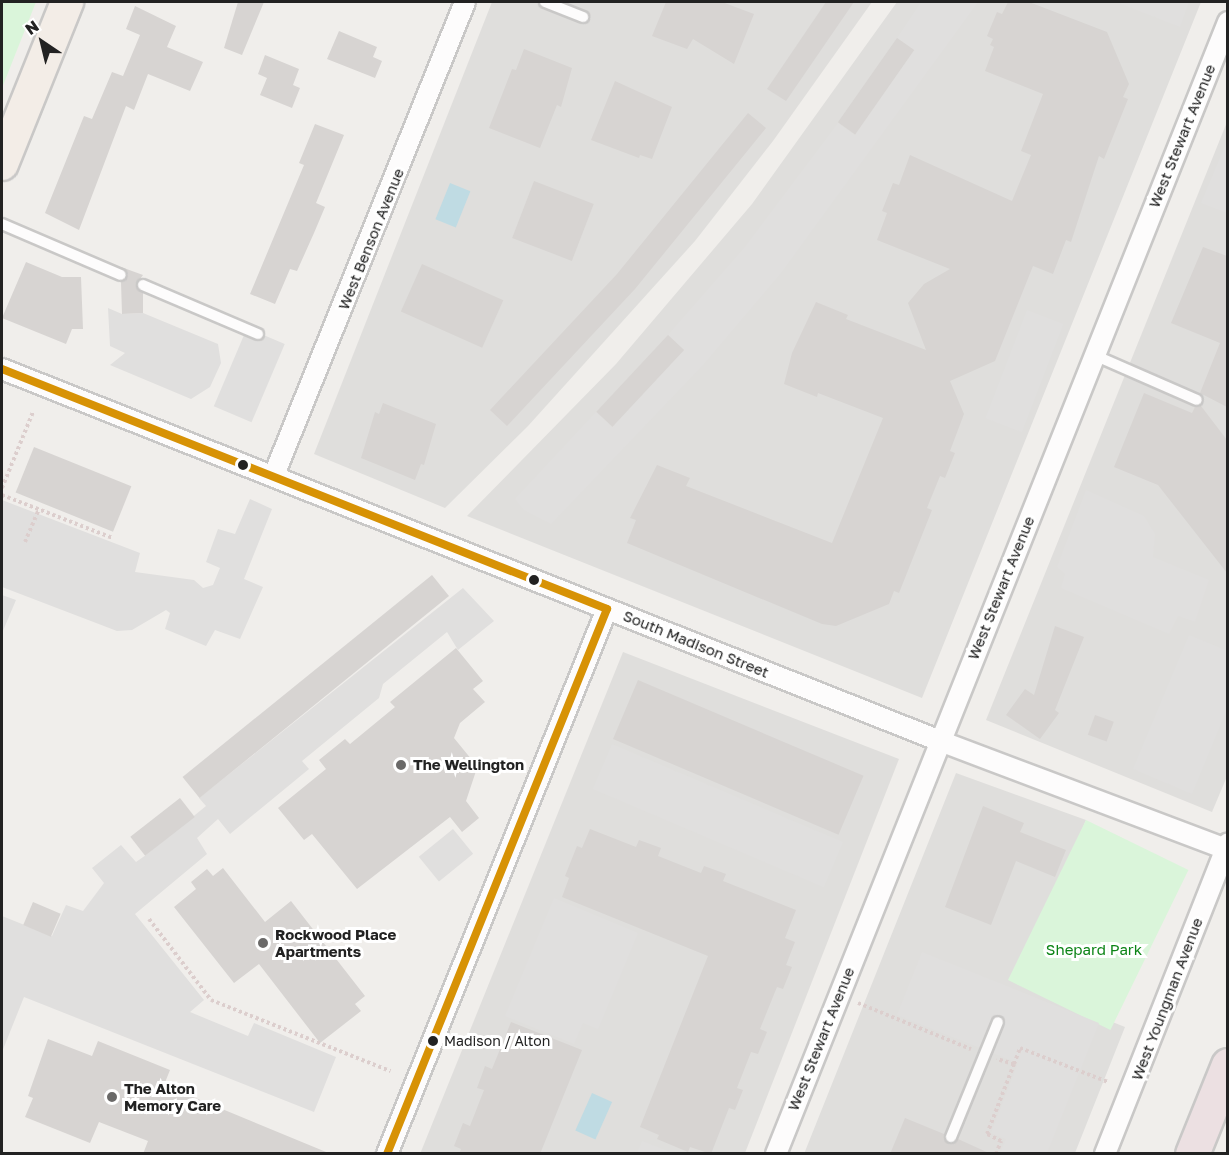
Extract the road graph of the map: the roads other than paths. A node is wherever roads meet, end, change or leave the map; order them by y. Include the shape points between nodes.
1 (67, 2) edge
2 (465, 2) edge
3 (545, 2) edge
4 (583, 17) dead end
5 (1227, 22) edge
6 (1221, 56) edge
7 (2, 164) edge
8 (2, 224) edge
9 (122, 276) dead end
10 (143, 285) dead end
11 (258, 334) dead end
12 (1094, 356) junction
13 (2, 369) edge
14 (1197, 400) dead end
15 (274, 475) junction
16 (607, 609) junction
17 (940, 741) junction
18 (1226, 846) edge
19 (998, 1022) dead end
20 (1227, 1065) edge
21 (951, 1137) dead end
22 (387, 1154) edge
23 (776, 1154) edge
24 (1105, 1154) edge
25 (1192, 1154) edge

1 - 7 main road
2 - 15 street, West Benson Avenue
3 - 4 lane
5 - 6 street, West Stewart Avenue
6 - 12 street, West Stewart Avenue
8 - 9 lane
10 - 11 lane
12 - 14 lane
12 - 17 street, West Stewart Avenue
13 - 15 street, South Madison Street
15 - 16 street, South Madison Street
16 - 17 street, South Madison Street
16 - 22 street
17 - 18 street, South Madison Street
17 - 23 street, West Stewart Avenue
18 - 24 street, West Youngman Avenue
19 - 21 lane
20 - 25 highway

